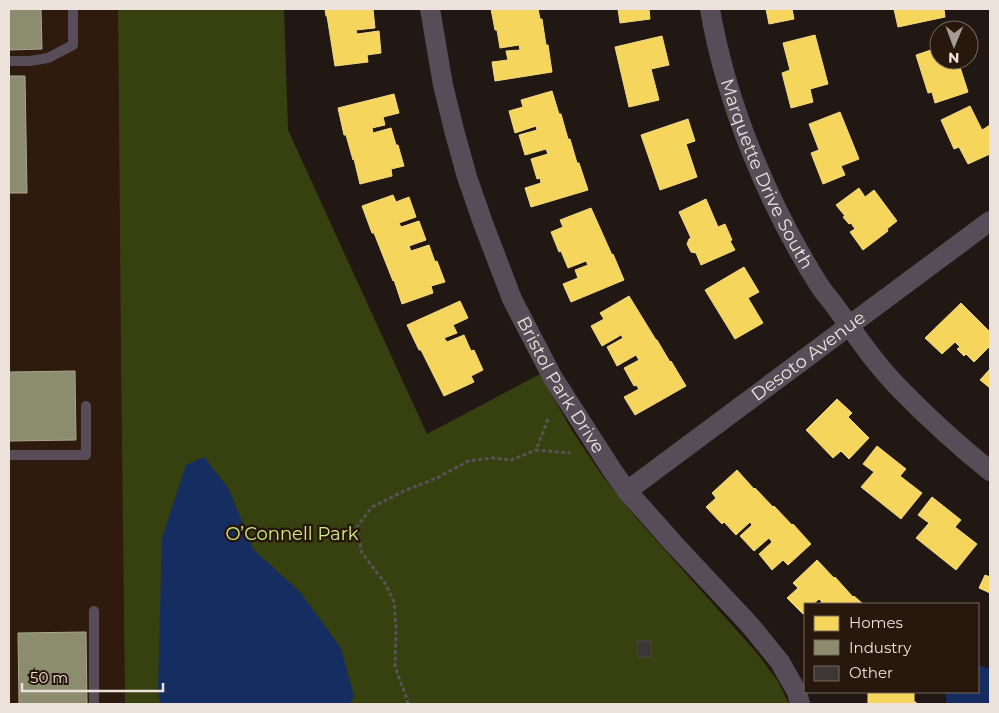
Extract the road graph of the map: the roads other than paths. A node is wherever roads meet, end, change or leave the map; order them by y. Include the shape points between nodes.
1 (74, 9) edge
2 (430, 9) edge
3 (710, 9) edge
4 (9, 61) edge
5 (990, 221) edge
6 (848, 326) junction
7 (86, 406) dead end
8 (9, 455) edge
9 (990, 471) edge
10 (628, 491) junction
11 (94, 612) dead end
12 (94, 704) edge
13 (800, 704) edge

1 - 4 lane via 73,45 48,58
2 - 10 street, Bristol Park Drive via 459,148 512,300 553,378
3 - 6 street, Marquette Drive South via 734,105 752,155 798,249
5 - 6 street, Desoto Avenue
6 - 9 street, Marquette Drive South via 897,386
6 - 10 street, Desoto Avenue
7 - 8 lane via 86,455
10 - 13 street, Bristol Park Drive via 770,649 789,677
11 - 12 lane

